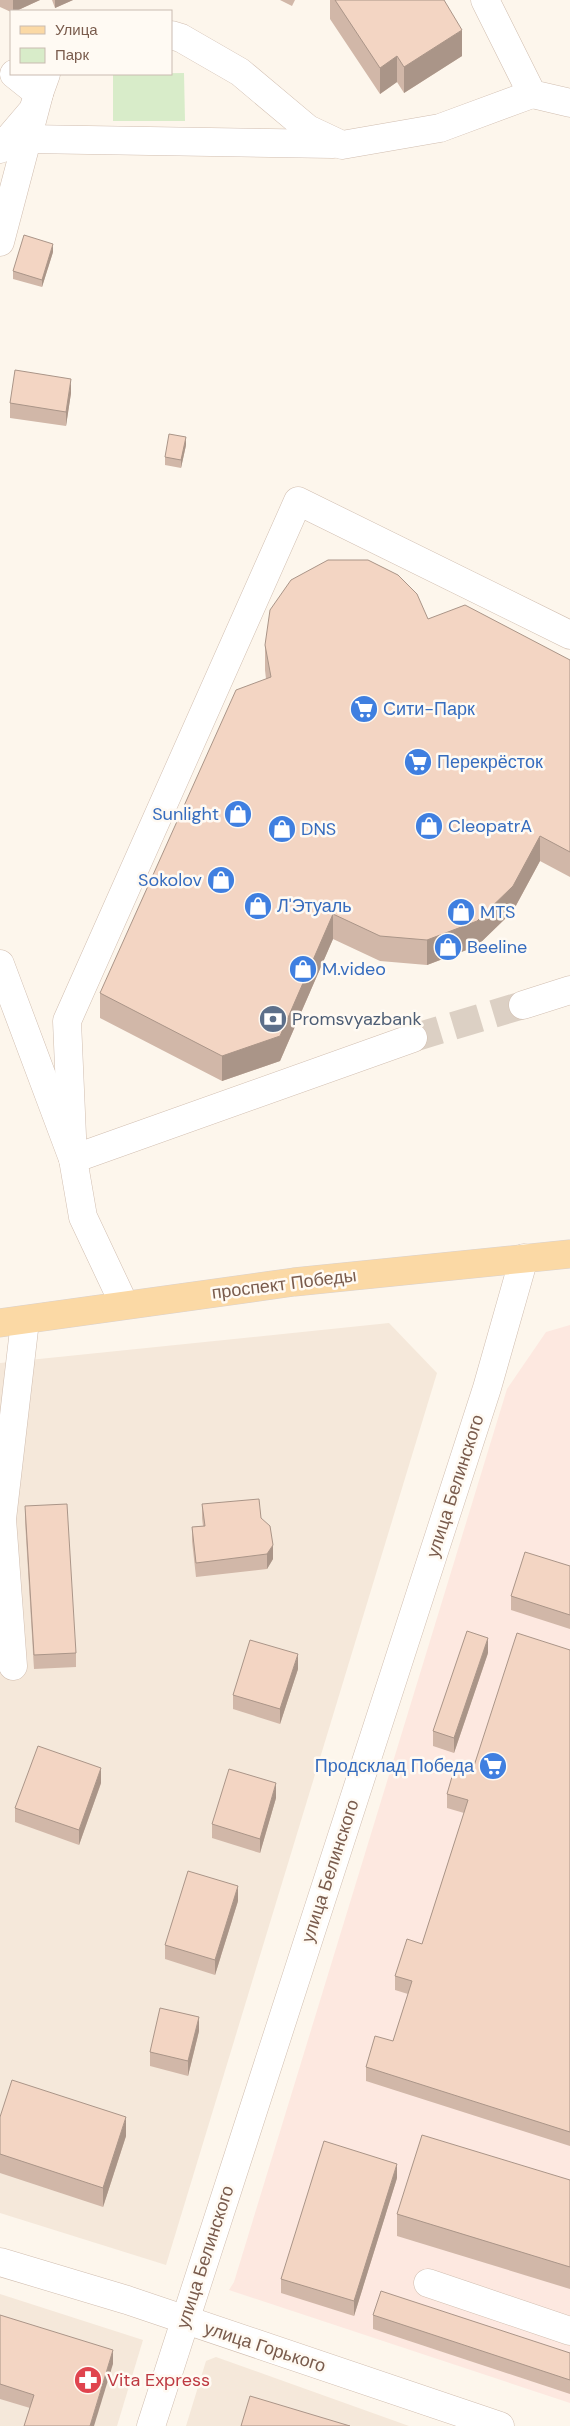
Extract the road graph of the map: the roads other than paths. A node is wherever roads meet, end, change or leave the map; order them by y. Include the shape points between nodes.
1 (485, 0) edge
2 (172, 35) edge
3 (0, 62) edge
4 (10, 70) edge
5 (17, 75) edge
6 (42, 84) edge
7 (532, 94) junction
8 (570, 103) edge
9 (27, 139) junction
10 (340, 145) junction
11 (0, 149) edge
12 (0, 242) edge
13 (570, 635) edge
14 (0, 964) edge
15 (570, 990) edge
16 (523, 1005) tunnel mouth
17 (413, 1038) tunnel mouth
18 (73, 1159) junction
19 (570, 1254) edge
20 (524, 1258) junction
21 (124, 1304) junction
22 (12, 1322) edge
23 (13, 1666) dead end
24 (0, 2262) edge
25 (428, 2283) dead end
26 (185, 2320) junction
27 (570, 2331) edge
28 (439, 2416) edge
29 (151, 2426) edge
30 (500, 2426) edge

1 - 7 street
2 - 10 street via 240,72 308,129
3 - 4 street
5 - 6 street
6 - 9 street
6 - 11 street via 33,110
7 - 8 street
7 - 10 street via 440,128
9 - 10 street
9 - 12 street
13 - 18 street via 298,501 67,1021
14 - 18 street
15 - 16 street
17 - 18 street
18 - 21 street via 82,1217
19 - 20 main road, проспект Победы
20 - 21 main road, проспект Победы
20 - 26 street, улица Белинского via 487,1388
21 - 22 main road, проспект Победы
22 - 23 street via 2,1519
24 - 26 street, улица Горького
25 - 27 street
26 - 28 street, улица Горького
26 - 29 street, улица Белинского
28 - 30 street, улица Горького

